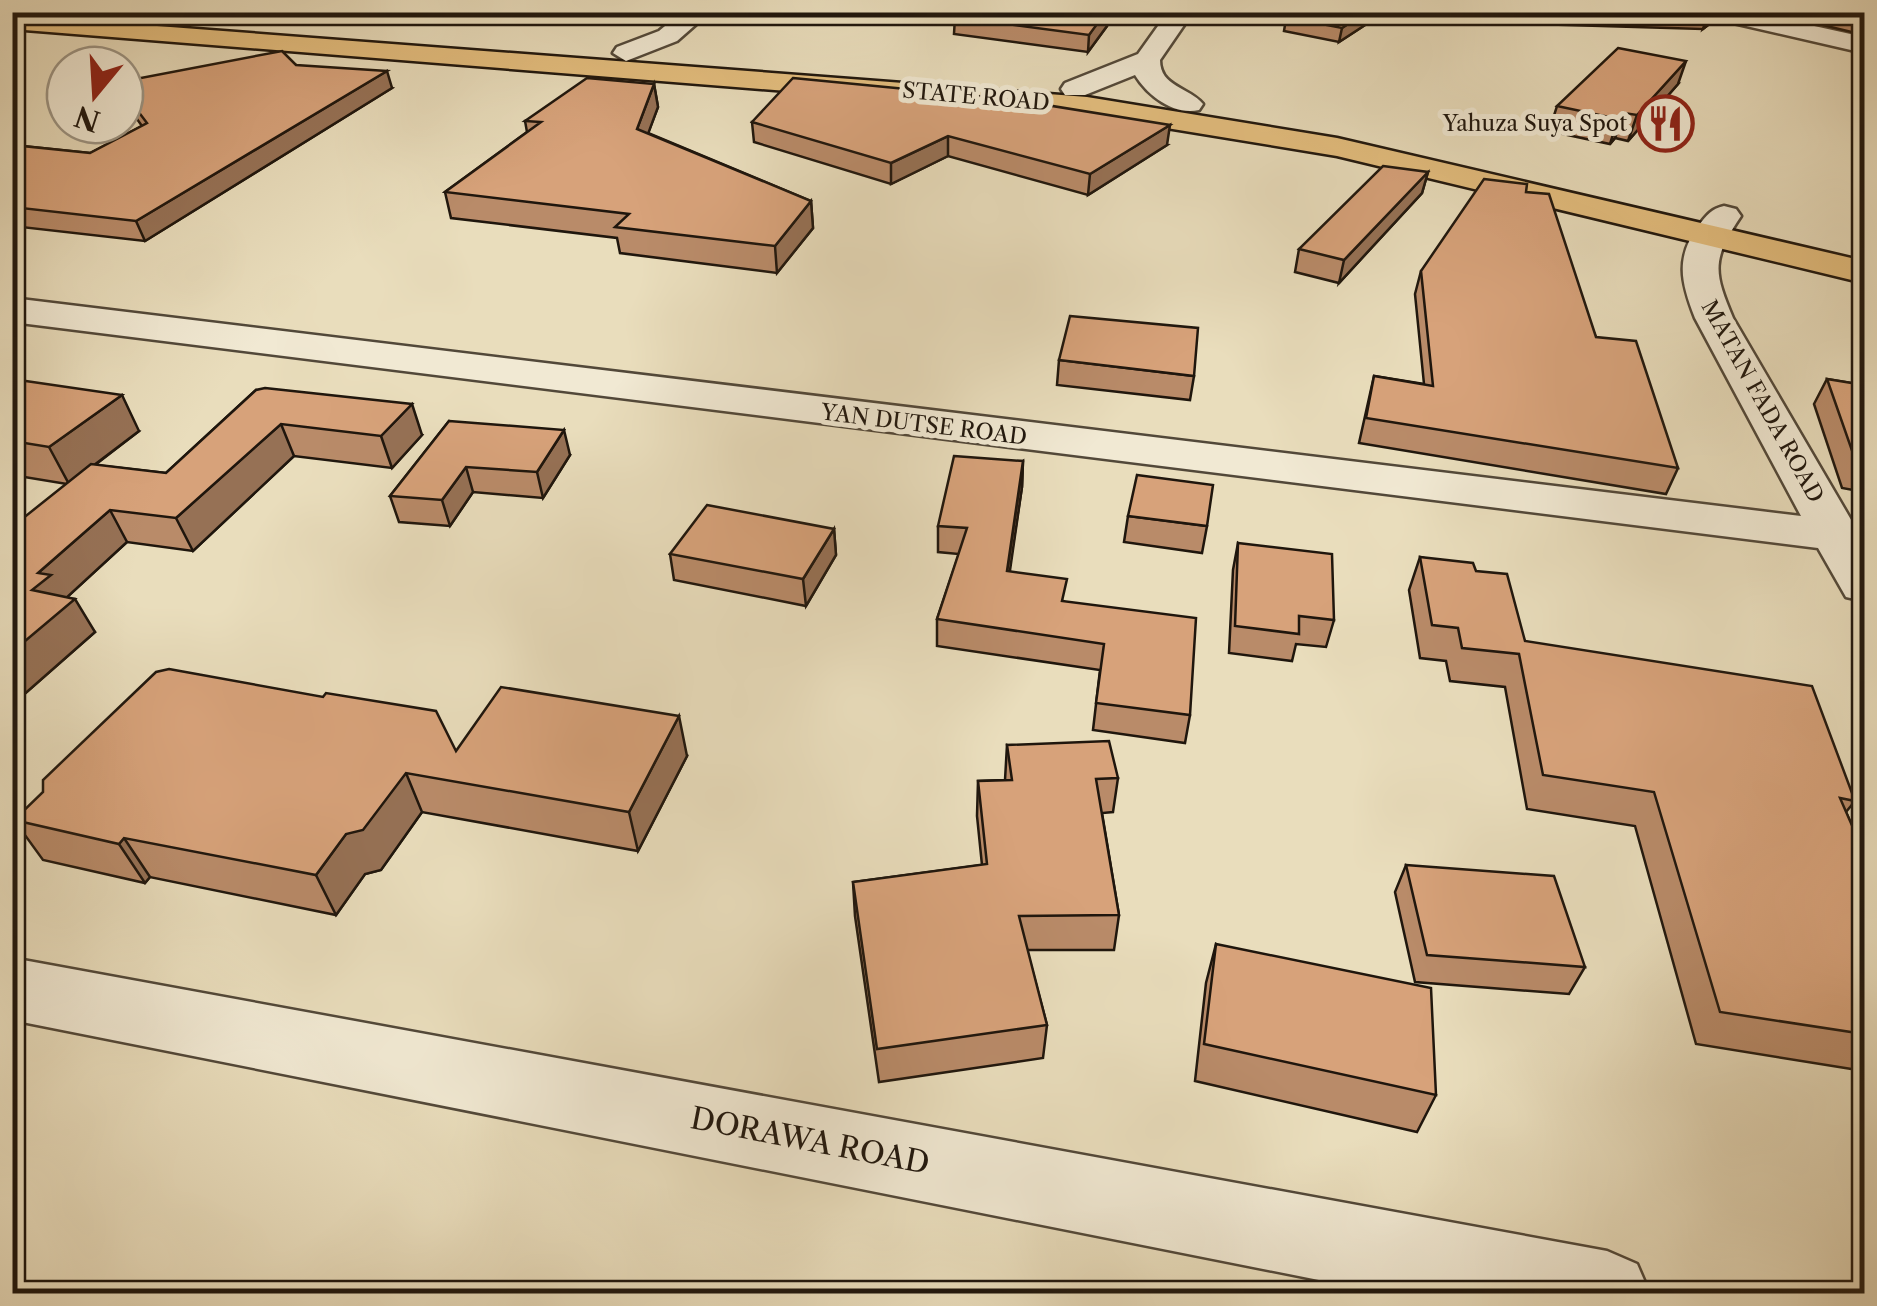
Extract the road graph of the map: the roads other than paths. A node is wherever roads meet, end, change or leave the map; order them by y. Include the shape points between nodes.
1 (1180, 12) edge
2 (1716, 12) edge
3 (29, 18) edge
4 (693, 18) edge
5 (1864, 45) edge
6 (626, 54) junction
7 (700, 59) junction
8 (1147, 60) junction
9 (1075, 89) junction
10 (1189, 104) junction
11 (1716, 226) junction
12 (1864, 248) edge
13 (1864, 272) edge
14 (12, 310) edge
15 (1836, 535) junction
16 (1864, 585) edge
17 (12, 989) edge
18 (1608, 1294) edge

1 - 8 street
2 - 5 street
3 - 6 main road, STATE ROAD
3 - 11 main road, STATE ROAD via 1087,106 1337,148
4 - 6 street
4 - 7 street via 683,42
6 - 7 main road, STATE ROAD
7 - 9 main road, STATE ROAD
8 - 9 street
8 - 10 street via 1149,77
9 - 10 main road, STATE ROAD
10 - 11 main road, STATE ROAD via 1351,132
11 - 12 main road, STATE ROAD
11 - 13 main road, STATE ROAD
11 - 15 street, MATAN FADA ROAD via 1696,264 1700,285
14 - 15 street, YAN DUTSE ROAD
15 - 16 street, MATAN FADA ROAD
17 - 18 street, DORAWA ROAD

